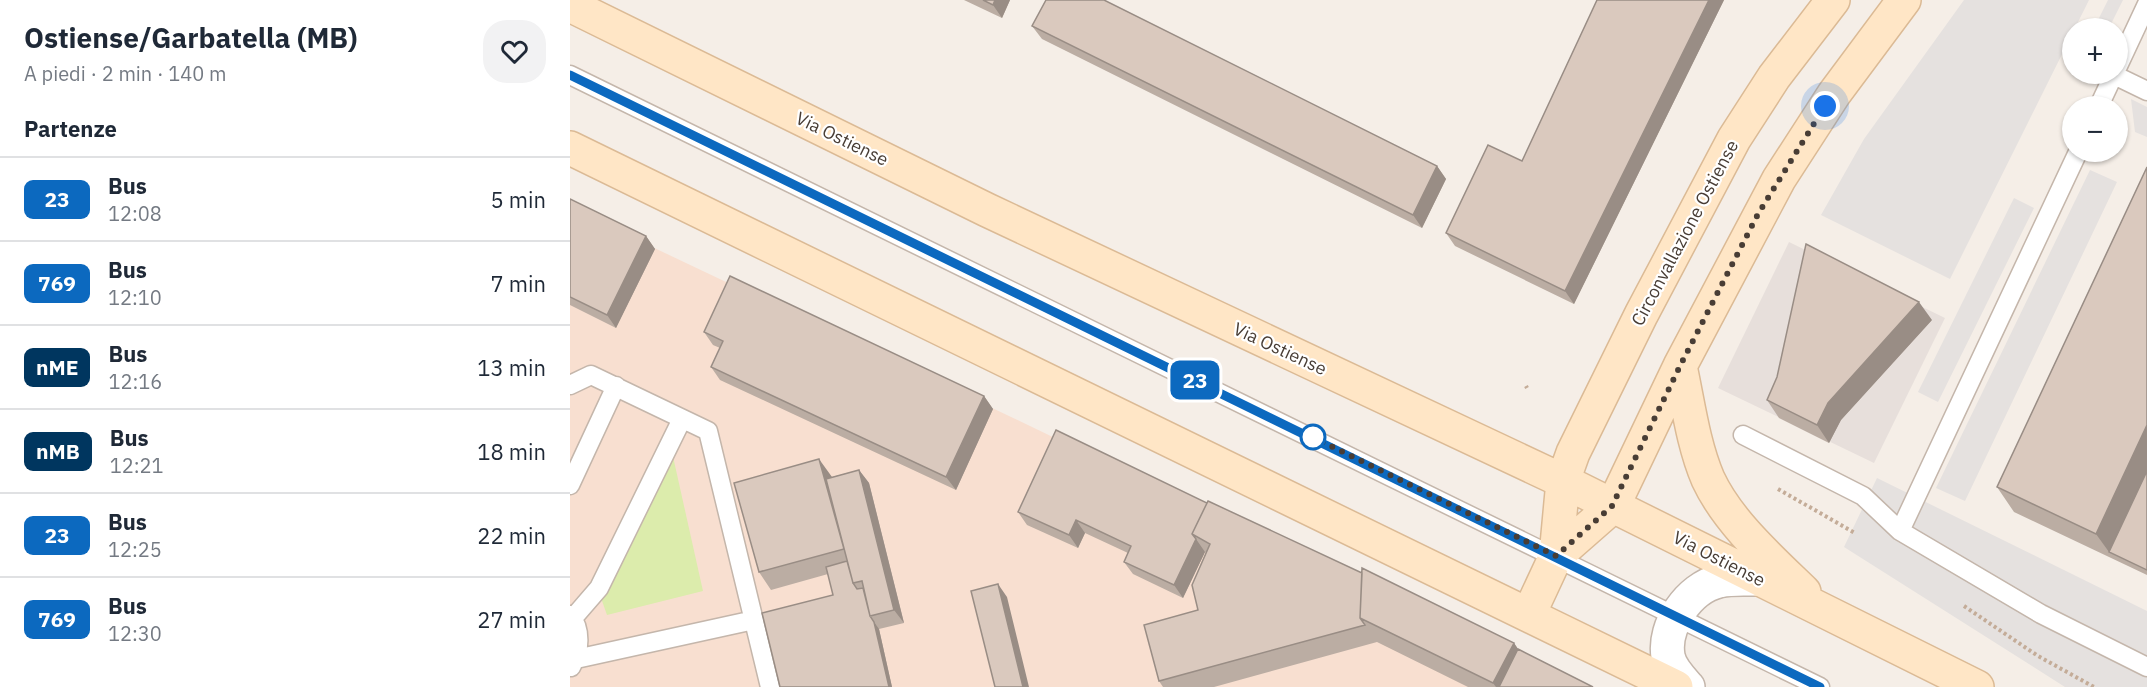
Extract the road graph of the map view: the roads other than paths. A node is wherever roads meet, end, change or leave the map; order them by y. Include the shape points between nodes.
1 (1833, 0) edge
2 (1904, 0) edge
3 (2147, 4) edge
4 (581, 6) edge
5 (2128, 44) edge
6 (570, 75) edge
7 (2128, 79) edge
8 (2147, 91) edge
9 (570, 148) edge
10 (2073, 162) edge
11 (1680, 366) junction
12 (570, 385) edge
13 (616, 386) junction
14 (682, 419) junction
15 (1743, 435) dead end
16 (1563, 481) junction
17 (570, 485) edge
18 (1612, 506) junction
19 (1900, 531) junction
20 (1556, 556) junction
21 (1756, 579) junction
22 (1822, 611) junction
23 (1529, 614) junction
24 (571, 616) edge
25 (1677, 616) junction
26 (754, 620) junction
27 (573, 664) edge
28 (2147, 667) edge
29 (770, 687) edge
30 (1676, 687) edge
31 (1688, 687) edge
32 (1820, 687) edge
33 (1977, 687) edge

1 - 16 main road, Circonvallazione Ostiense via 1774,77 1710,181 1573,453
2 - 11 main road via 1793,155
3 - 5 lane
4 - 16 main road, Via Ostiense via 987,210
6 - 20 lane
7 - 8 lane
9 - 23 main road
10 - 19 lane
11 - 18 main road
11 - 22 main road via 1699,452 1721,501
12 - 13 lane via 591,375
13 - 14 lane
13 - 17 lane
14 - 24 lane via 599,588
14 - 26 lane via 708,431
15 - 19 lane via 1863,496
16 - 18 main road, Via Ostiense
16 - 20 main road, Circonvallazione Ostiense
18 - 20 main road
18 - 21 main road, Via Ostiense
19 - 28 lane via 2042,614
20 - 23 main road
20 - 25 lane
21 - 22 main road, Via Ostiense
21 - 25 street via 1708,585 1688,600
22 - 33 main road, Via Ostiense
23 - 30 main road
24 - 27 lane via 579,636
25 - 31 street via 1668,640 1668,657
25 - 32 lane
26 - 27 lane
26 - 29 lane

